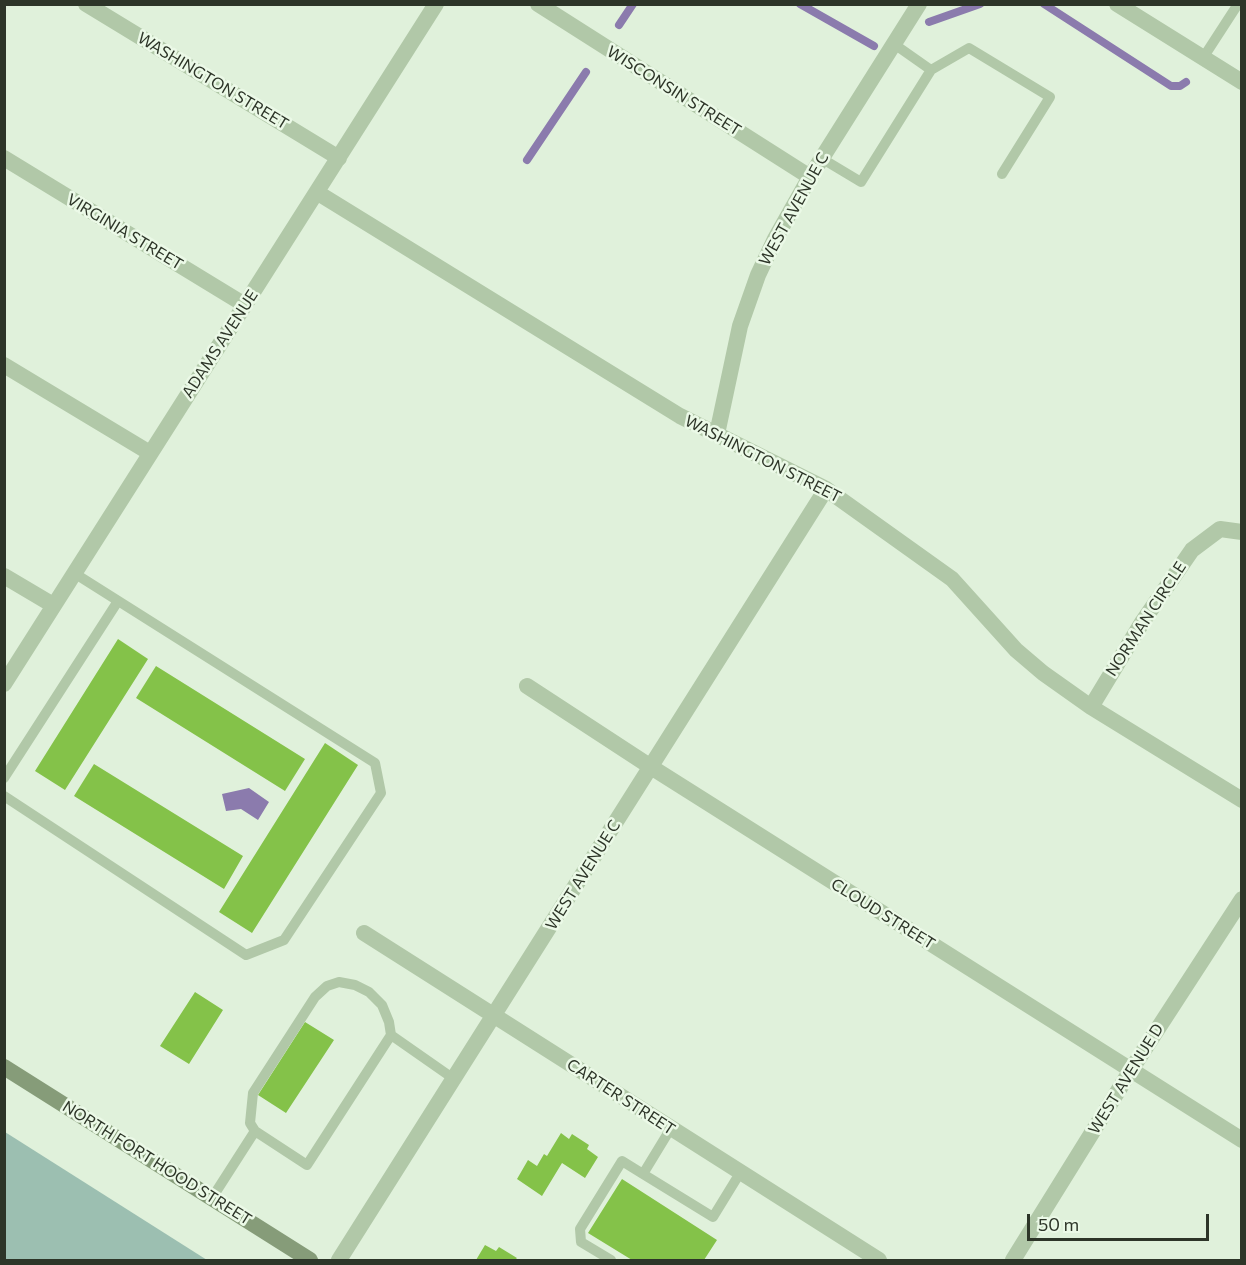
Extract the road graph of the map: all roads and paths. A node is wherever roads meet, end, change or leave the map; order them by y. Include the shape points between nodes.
1 (86, 4) edge
2 (538, 4) edge
3 (919, 4) edge
4 (1117, 4) edge
5 (1238, 4) edge
6 (433, 5) edge
7 (894, 44) junction
8 (1203, 58) junction
9 (931, 70) junction
10 (1242, 82) edge
11 (4, 158) edge
12 (339, 158) junction
13 (821, 158) junction
14 (1002, 174) dead end
15 (810, 177) junction
16 (318, 193) junction
17 (245, 305) junction
18 (4, 365) edge
19 (717, 434) junction
20 (150, 453) junction
21 (826, 489) junction
22 (1242, 532) edge
23 (74, 573) junction
24 (4, 576) edge
25 (118, 601) junction
26 (53, 605) junction
27 (4, 684) edge
28 (527, 686) dead end
29 (1091, 706) junction
30 (651, 767) junction
31 (4, 778) edge
32 (4, 796) edge
33 (1242, 801) edge
34 (1242, 899) edge
35 (364, 933) dead end
36 (494, 1016) junction
37 (391, 1035) junction
38 (4, 1067) edge
39 (1131, 1070) junction
40 (454, 1079) junction
41 (671, 1128) junction
42 (255, 1131) junction
43 (1242, 1140) edge
44 (740, 1173) junction
45 (643, 1174) junction
46 (212, 1198) junction
47 (594, 1256) edge
48 (310, 1260) edge
49 (339, 1260) edge
50 (611, 1260) edge
51 (879, 1260) edge
52 (1013, 1260) edge

1 - 12 street, WASHINGTON STREET
2 - 15 street, WISCONSIN STREET
3 - 7 street, WEST AVENUE C
4 - 8 street
5 - 8 lane
6 - 12 street, ADAMS AVENUE
7 - 9 lane
7 - 13 street, WEST AVENUE C
8 - 10 street
9 - 13 lane via 861,182
9 - 14 lane via 969,48 1050,97
11 - 17 street, VIRGINIA STREET
12 - 16 street, ADAMS AVENUE
13 - 15 street, WEST AVENUE C
15 - 19 street, WEST AVENUE C via 758,275 740,326
16 - 17 street, ADAMS AVENUE
16 - 19 street, WASHINGTON STREET via 680,416
17 - 20 street, ADAMS AVENUE
18 - 20 street
19 - 21 street, WASHINGTON STREET
20 - 23 street, ADAMS AVENUE
21 - 29 street, WASHINGTON STREET via 952,579 1016,650
21 - 30 street, WEST AVENUE C
22 - 29 street, NORMAN CIRCLE via 1220,529 1192,550
23 - 25 lane
23 - 26 street, ADAMS AVENUE
24 - 26 street
25 - 31 lane
25 - 32 lane via 375,763 381,794 284,940 246,955
26 - 27 street, ADAMS AVENUE
28 - 30 street, CLOUD STREET
29 - 33 street, WASHINGTON STREET
30 - 36 street, WEST AVENUE C
30 - 39 street, CLOUD STREET
34 - 39 street, WEST AVENUE D
35 - 36 street, CARTER STREET
36 - 40 street, WEST AVENUE C
36 - 41 street, CARTER STREET
37 - 40 lane
37 - 42 lane via 307,1165
37 - 42 lane via 382,1005 369,992 339,982 327,986 315,997 253,1093 250,1123
38 - 46 main road, NORTH FORT HOOD STREET
39 - 43 street, CLOUD STREET
39 - 52 street, WEST AVENUE D
40 - 49 street, WEST AVENUE C
41 - 44 street, CARTER STREET
41 - 45 lane
42 - 46 lane
44 - 45 lane via 713,1217
44 - 51 street, CARTER STREET
45 - 47 lane via 622,1161 580,1229 580,1242
46 - 48 main road, NORTH FORT HOOD STREET
47 - 50 lane

